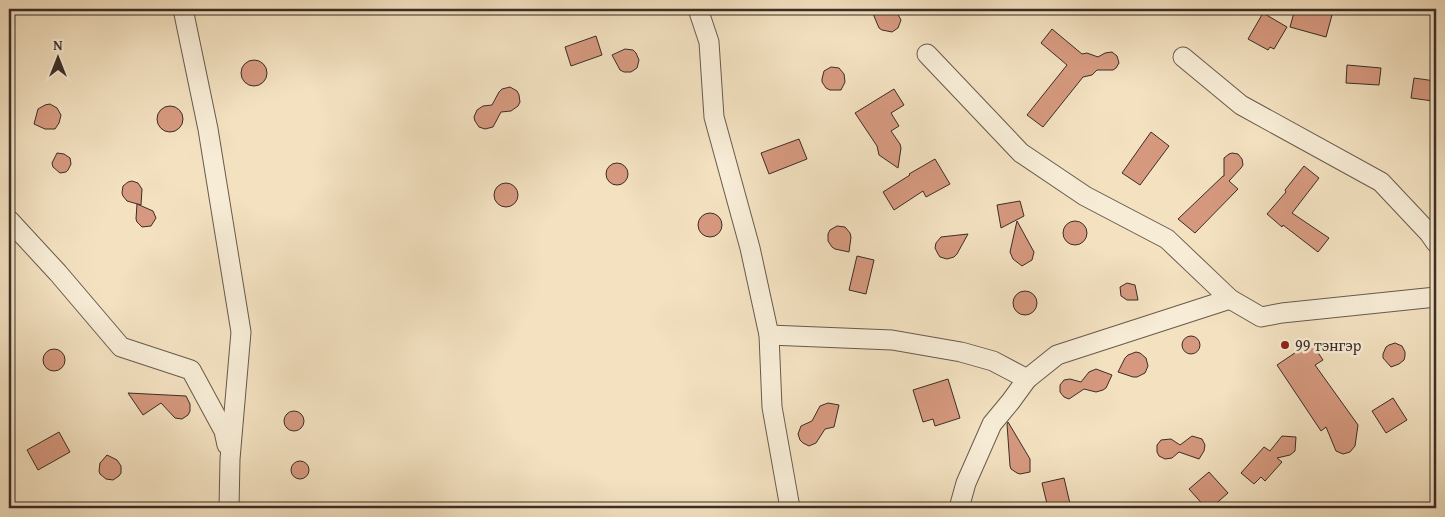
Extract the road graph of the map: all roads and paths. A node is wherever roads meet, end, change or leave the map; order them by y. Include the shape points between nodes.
1 (183, 9) edge
2 (698, 9) edge
3 (927, 54) dead end
4 (1183, 57) dead end
5 (9, 220) edge
6 (1434, 237) edge
7 (1436, 297) edge
8 (1230, 299) junction
9 (769, 335) junction
10 (1028, 378) junction
11 (230, 459) junction
12 (229, 508) edge
13 (790, 508) edge
14 (959, 508) edge

1 - 11 street via 208,128 241,332
2 - 9 street via 709,42 714,117 750,248
3 - 8 street via 1021,153 1085,196 1167,239
4 - 6 street via 1241,105 1381,182
5 - 11 street via 122,347 191,370 224,431
7 - 8 street via 1261,317
8 - 10 street via 1057,355
9 - 10 street via 892,340 961,352 993,361
9 - 13 street via 772,407
10 - 14 street via 992,424 966,483
11 - 12 street

